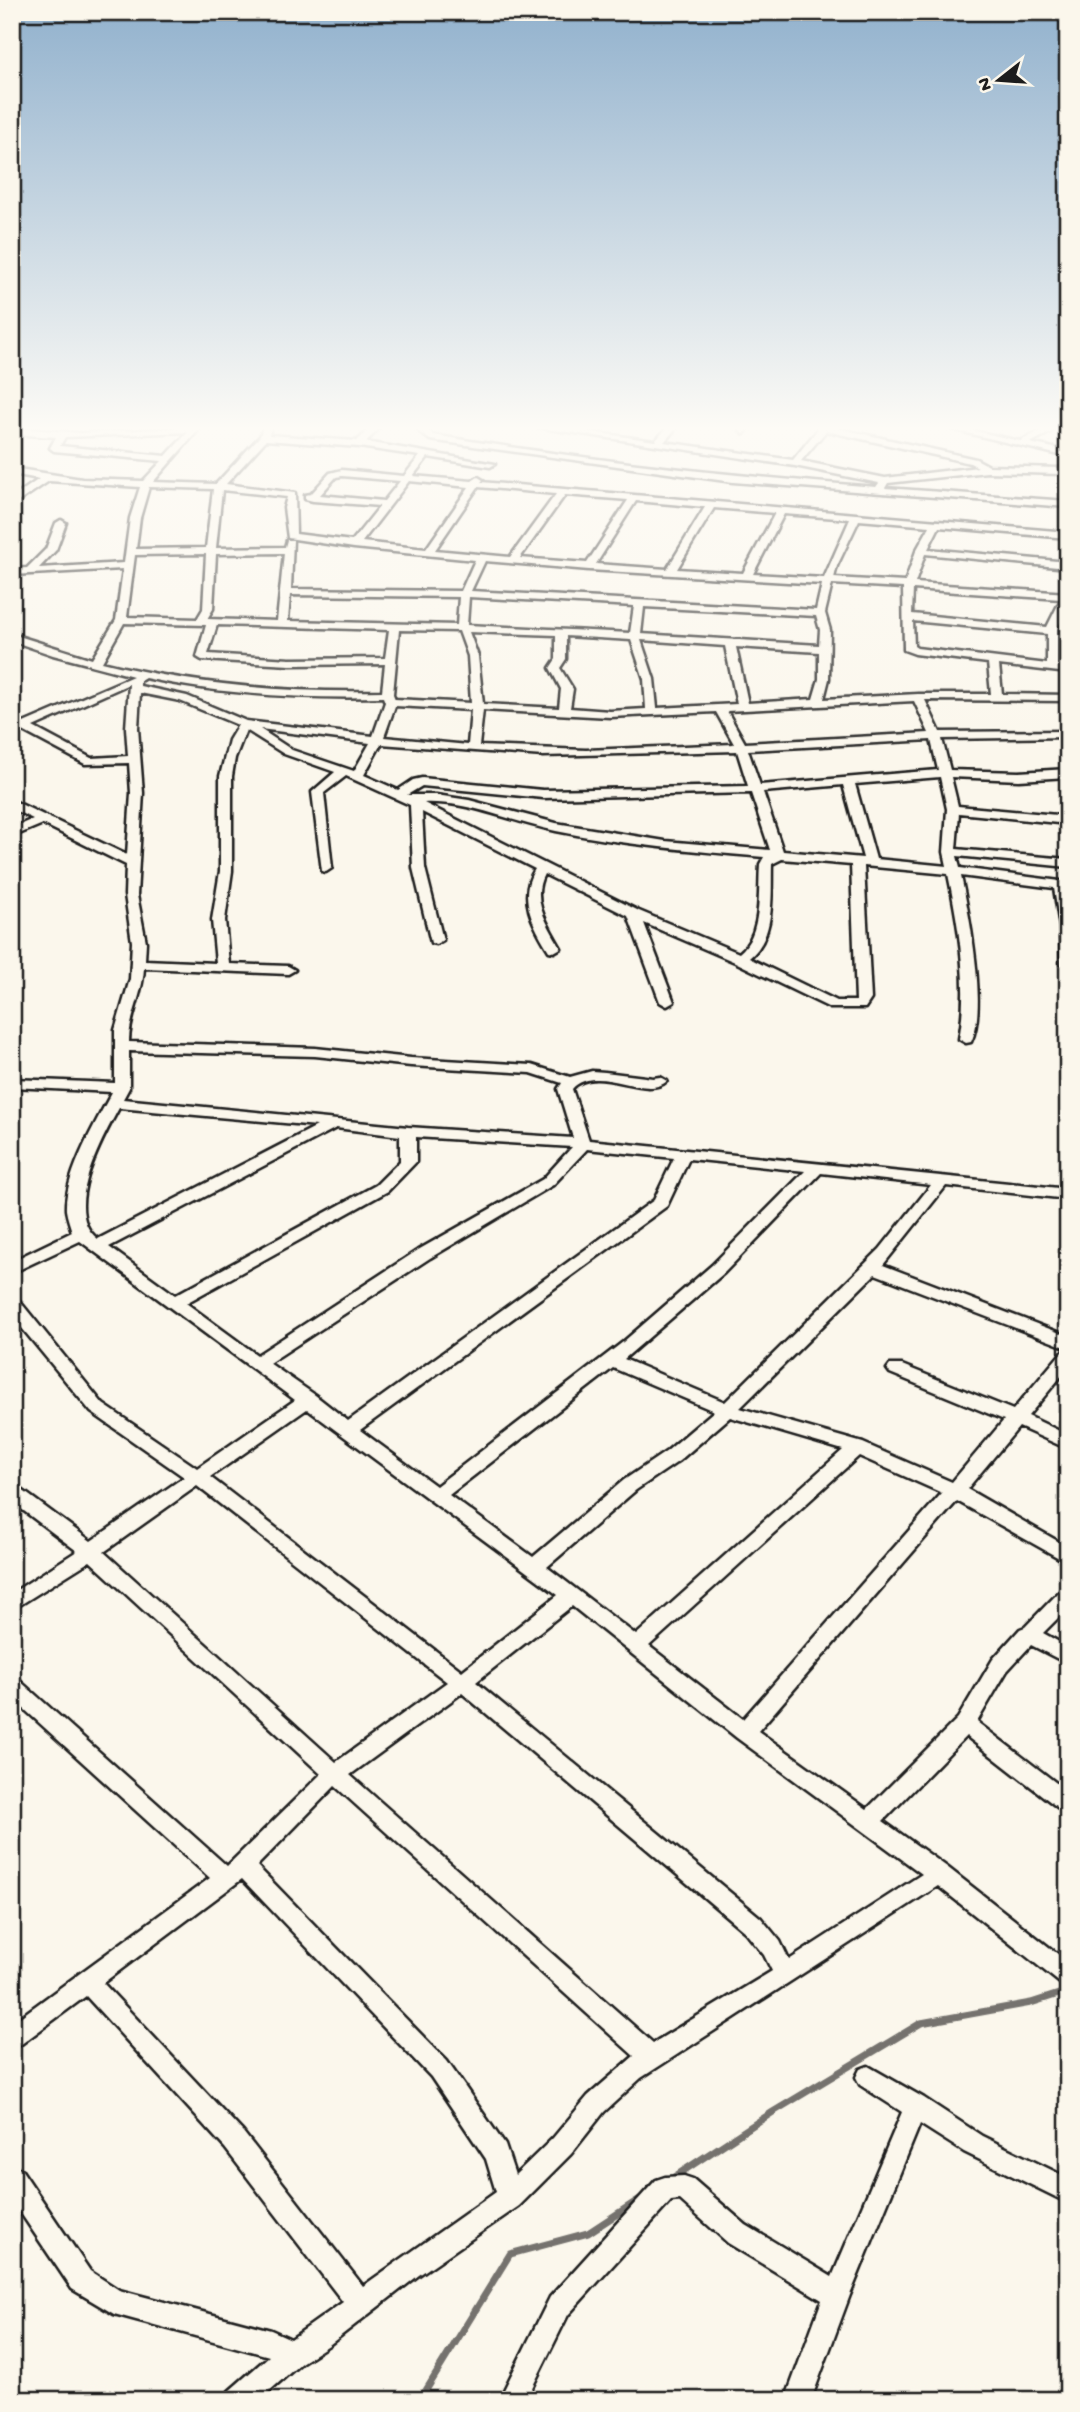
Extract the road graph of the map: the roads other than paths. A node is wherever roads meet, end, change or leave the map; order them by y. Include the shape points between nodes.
1 (55, 540) edge
2 (133, 540) edge
3 (212, 540) edge
4 (290, 540) edge
5 (316, 540) edge
6 (358, 540) edge
7 (437, 540) edge
8 (528, 540) edge
9 (607, 540) edge
10 (690, 540) edge
11 (766, 540) edge
12 (845, 540) edge
13 (927, 540) edge
14 (354, 545) junction
15 (288, 550) junction
16 (921, 551) junction
17 (132, 552) junction
18 (210, 552) junction
19 (428, 553) junction
20 (481, 558) junction
21 (513, 560) junction
22 (1068, 565) edge
23 (130, 566) junction
24 (589, 567) junction
25 (30, 571) junction
26 (12, 572) edge
27 (670, 572) junction
28 (746, 577) junction
29 (829, 582) junction
30 (909, 585) junction
31 (287, 592) junction
32 (466, 594) junction
33 (1067, 596) edge
34 (640, 602) junction
35 (820, 612) junction
36 (908, 617) junction
37 (121, 620) junction
38 (207, 621) junction
39 (282, 625) junction
40 (394, 628) junction
41 (465, 629) junction
42 (1052, 631) junction
43 (561, 632) junction
44 (12, 636) edge
45 (635, 638) junction
46 (730, 644) junction
47 (824, 649) junction
48 (202, 657) junction
49 (388, 661) junction
50 (993, 661) junction
51 (96, 662) junction
52 (1052, 668) junction
53 (1068, 670) edge
54 (180, 680) junction
55 (138, 681) junction
56 (918, 697) junction
57 (997, 697) junction
58 (389, 698) junction
59 (1068, 698) edge
60 (817, 704) junction
61 (478, 707) junction
62 (743, 708) junction
63 (720, 709) junction
64 (564, 712) junction
65 (652, 712) junction
66 (244, 724) junction
67 (24, 727) junction
68 (12, 732) edge
69 (1068, 734) edge
70 (936, 736) junction
71 (377, 740) junction
72 (741, 746) junction
73 (473, 748) junction
74 (134, 759) junction
75 (342, 773) junction
76 (944, 773) junction
77 (1068, 774) edge
78 (357, 776) junction
79 (848, 782) junction
80 (757, 789) junction
81 (408, 800) junction
82 (12, 804) edge
83 (953, 809) junction
84 (41, 820) junction
85 (1068, 820) edge
86 (12, 833) edge
87 (950, 852) junction
88 (778, 856) junction
89 (864, 862) junction
90 (133, 863) junction
91 (1068, 863) edge
92 (542, 867) junction
93 (326, 868) dead end
94 (954, 871) junction
95 (1064, 885) edge
96 (634, 914) junction
97 (436, 940) dead end
98 (554, 948) dead end
99 (740, 959) junction
100 (138, 964) junction
101 (1068, 964) edge
102 (223, 967) junction
103 (288, 970) dead end
104 (667, 1002) dead end
105 (966, 1039) dead end
106 (122, 1046) junction
107 (569, 1081) junction
108 (660, 1081) dead end
109 (12, 1083) edge
110 (122, 1087) junction
111 (114, 1103) junction
112 (335, 1123) junction
113 (408, 1132) junction
114 (583, 1144) junction
115 (683, 1155) junction
116 (816, 1169) junction
117 (942, 1181) junction
118 (1068, 1194) edge
119 (81, 1234) junction
120 (97, 1246) junction
121 (873, 1267) junction
122 (12, 1268) edge
123 (12, 1303) edge
124 (173, 1303) junction
125 (1068, 1342) edge
126 (1068, 1356) edge
127 (611, 1360) junction
128 (258, 1362) junction
129 (896, 1369) dead end
130 (309, 1399) junction
131 (727, 1410) junction
132 (1016, 1418) junction
133 (349, 1429) junction
134 (1068, 1443) edge
135 (857, 1448) junction
136 (197, 1477) junction
137 (955, 1491) junction
138 (12, 1492) edge
139 (436, 1496) junction
140 (92, 1551) junction
141 (1068, 1556) edge
142 (534, 1567) junction
143 (572, 1595) junction
144 (1068, 1595) edge
145 (12, 1603) edge
146 (1027, 1634) junction
147 (636, 1646) junction
148 (1068, 1656) edge
149 (462, 1682) junction
150 (12, 1686) edge
151 (965, 1724) junction
152 (744, 1732) junction
153 (335, 1774) junction
154 (1068, 1804) edge
155 (867, 1823) junction
156 (235, 1872) junction
157 (939, 1874) junction
158 (1065, 1974) edge
159 (785, 1975) junction
160 (89, 1982) junction
161 (12, 2037) edge
162 (652, 2057) junction
163 (868, 2077) dead end
164 (916, 2106) junction
165 (12, 2178) edge
166 (1068, 2191) edge
167 (510, 2197) junction
168 (837, 2295) junction
169 (361, 2304) junction
170 (292, 2354) junction
171 (238, 2400) edge
172 (512, 2400) edge
173 (798, 2400) edge

1 - 25 street
2 - 17 street
3 - 18 street
4 - 15 street
5 - 14 street
6 - 14 street
7 - 19 street
8 - 21 street
9 - 24 street
10 - 27 street
11 - 28 street
12 - 29 street
13 - 16 street
14 - 19 street
15 - 18 street
15 - 31 street
16 - 22 street
16 - 30 street
17 - 18 street
17 - 23 street
18 - 38 street
19 - 20 street
20 - 21 street
20 - 32 street
21 - 24 street
23 - 25 street
23 - 37 street
24 - 27 street
25 - 26 street
27 - 28 street
28 - 29 street
29 - 30 street
29 - 35 street
30 - 33 street
30 - 36 street
31 - 32 street
31 - 39 street
32 - 34 street
32 - 41 street via 461,616
33 - 42 street
34 - 35 street
34 - 45 street
35 - 47 street
36 - 42 street
36 - 50 street via 908,648
37 - 38 street
37 - 51 street
38 - 39 street
38 - 48 street
39 - 40 street
40 - 41 street
40 - 49 street
41 - 43 street
41 - 61 street
42 - 52 street
43 - 45 street
43 - 64 street via 561,659 555,668 567,689
44 - 51 street
45 - 46 street
45 - 65 street via 649,678
46 - 47 street
46 - 62 street
47 - 60 street via 824,678
48 - 49 street
48 - 54 street
49 - 58 street
50 - 52 street
50 - 57 street
51 - 55 street
52 - 53 street
54 - 55 street
54 - 58 street via 303,695
55 - 66 street
55 - 67 street via 108,688
55 - 74 street via 132,728
56 - 57 street
56 - 60 street
56 - 70 street
57 - 59 street
58 - 61 street
58 - 71 street
60 - 62 street
61 - 64 street
61 - 73 street
62 - 63 street
63 - 65 street
63 - 72 street
64 - 65 street
66 - 71 street
66 - 75 street via 288,752
66 - 102 street via 233,739 228,759 226,869 219,913
67 - 68 street
67 - 74 street via 89,762
69 - 70 street
70 - 72 street
70 - 76 street
71 - 73 street
71 - 78 street
72 - 73 street via 586,753
72 - 80 street
74 - 90 street
75 - 78 street
75 - 93 street via 318,792
76 - 77 street
76 - 79 street
76 - 83 street
78 - 81 street
79 - 80 street
79 - 89 street
80 - 81 street via 543,794 422,782 416,783
80 - 88 street
81 - 88 street via 469,804 605,836
81 - 92 street
81 - 97 street
82 - 84 street
83 - 85 street
83 - 87 street
84 - 86 street
84 - 90 street
87 - 91 street
87 - 94 street
88 - 89 street
88 - 99 street via 766,864 758,934
89 - 94 street
89 - 99 street via 864,999 860,1004 835,1005
90 - 100 street via 131,895
92 - 96 street
92 - 98 street via 531,882 531,900
94 - 95 street
94 - 105 street via 969,971 971,1013
95 - 101 street
96 - 99 street
96 - 104 street
100 - 102 street
100 - 106 street
102 - 103 street
106 - 107 street via 315,1052 532,1069
106 - 110 street
107 - 108 street via 600,1076
107 - 114 street via 565,1089
109 - 110 street
110 - 111 street
111 - 112 street
111 - 119 street via 93,1141 78,1184 74,1210
112 - 113 street
112 - 120 street
113 - 114 street
113 - 124 street via 408,1162 382,1188
114 - 115 street
114 - 128 street via 548,1182 425,1254
115 - 116 street
115 - 133 street via 661,1203
116 - 117 street
116 - 127 street via 718,1269
117 - 118 street
117 - 121 street
119 - 120 street
119 - 122 street
120 - 124 street
121 - 125 street
121 - 131 street
123 - 136 street via 97,1408
124 - 128 street
126 - 132 street
127 - 131 street
127 - 139 street
128 - 130 street
129 - 132 street
130 - 133 street
130 - 136 street
131 - 135 street
131 - 142 street
132 - 134 street
132 - 137 street
133 - 139 street
135 - 137 street
135 - 147 street
136 - 140 street
136 - 149 street
137 - 141 street
137 - 152 street
138 - 140 street
139 - 142 street
140 - 145 street
140 - 153 street
142 - 143 street
143 - 147 street
143 - 149 street
144 - 146 street
146 - 148 street
146 - 151 street via 1000,1665
147 - 152 street
149 - 153 street
149 - 159 street via 753,1925 772,1948
150 - 156 street
151 - 154 street
151 - 155 street
152 - 155 street
153 - 156 street
153 - 162 street
155 - 157 street
156 - 160 street
156 - 167 street via 439,2068 496,2152
157 - 158 street
157 - 159 street
159 - 162 street
160 - 161 street
160 - 169 street via 234,2140
162 - 167 street via 596,2104 562,2146
163 - 164 street
164 - 166 street via 973,2144
164 - 168 street
165 - 170 street via 81,2280 114,2301 271,2343
167 - 169 street
168 - 172 street via 737,2234 684,2188 665,2189 558,2306
168 - 173 street
169 - 170 street
170 - 171 street

